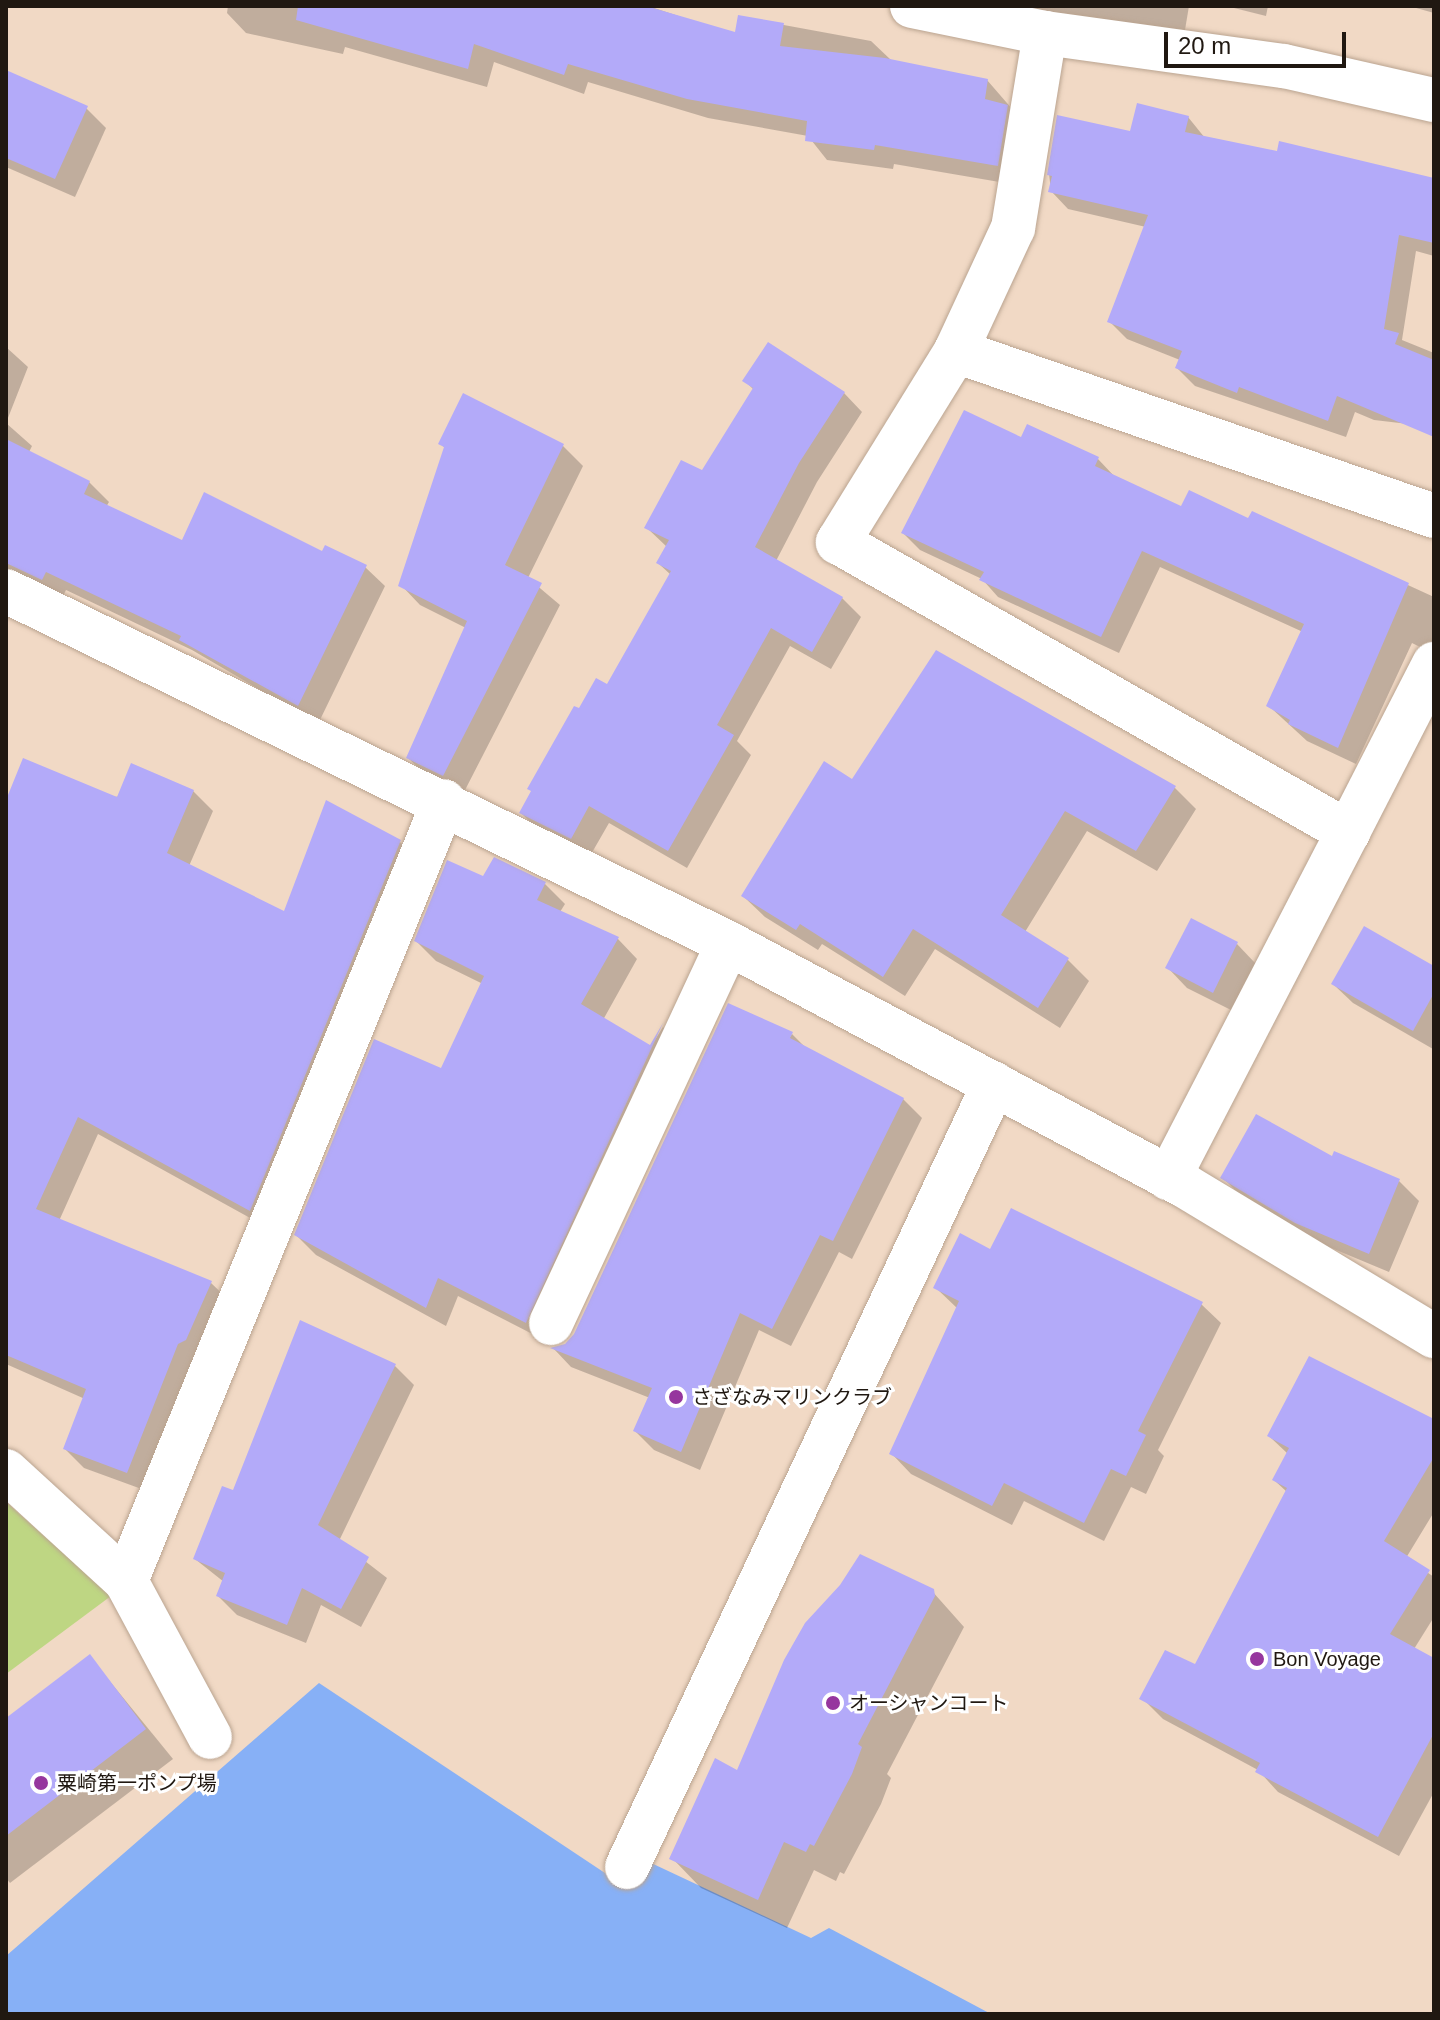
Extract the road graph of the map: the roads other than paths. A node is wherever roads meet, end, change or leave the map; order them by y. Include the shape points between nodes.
1 (912, 6) edge
2 (1045, 33) junction
3 (1434, 100) edge
4 (956, 351) junction
5 (1434, 516) edge
6 (6, 591) edge
7 (1434, 664) edge
8 (444, 801) junction
9 (1348, 832) junction
10 (728, 943) junction
11 (994, 1084) junction
12 (1169, 1178) junction
13 (551, 1323) dead end
14 (1434, 1336) edge
15 (6, 1471) edge
16 (126, 1581) junction
17 (210, 1737) dead end
18 (627, 1867) dead end

1 - 2 street
2 - 3 street via 1284,66
2 - 4 street via 1013,228
4 - 5 street
4 - 9 street via 838,542
6 - 8 street
7 - 9 street
8 - 10 street
8 - 16 street
9 - 12 street
10 - 11 street
10 - 13 street
11 - 12 street
11 - 18 street
12 - 14 street
15 - 16 street
16 - 17 street

